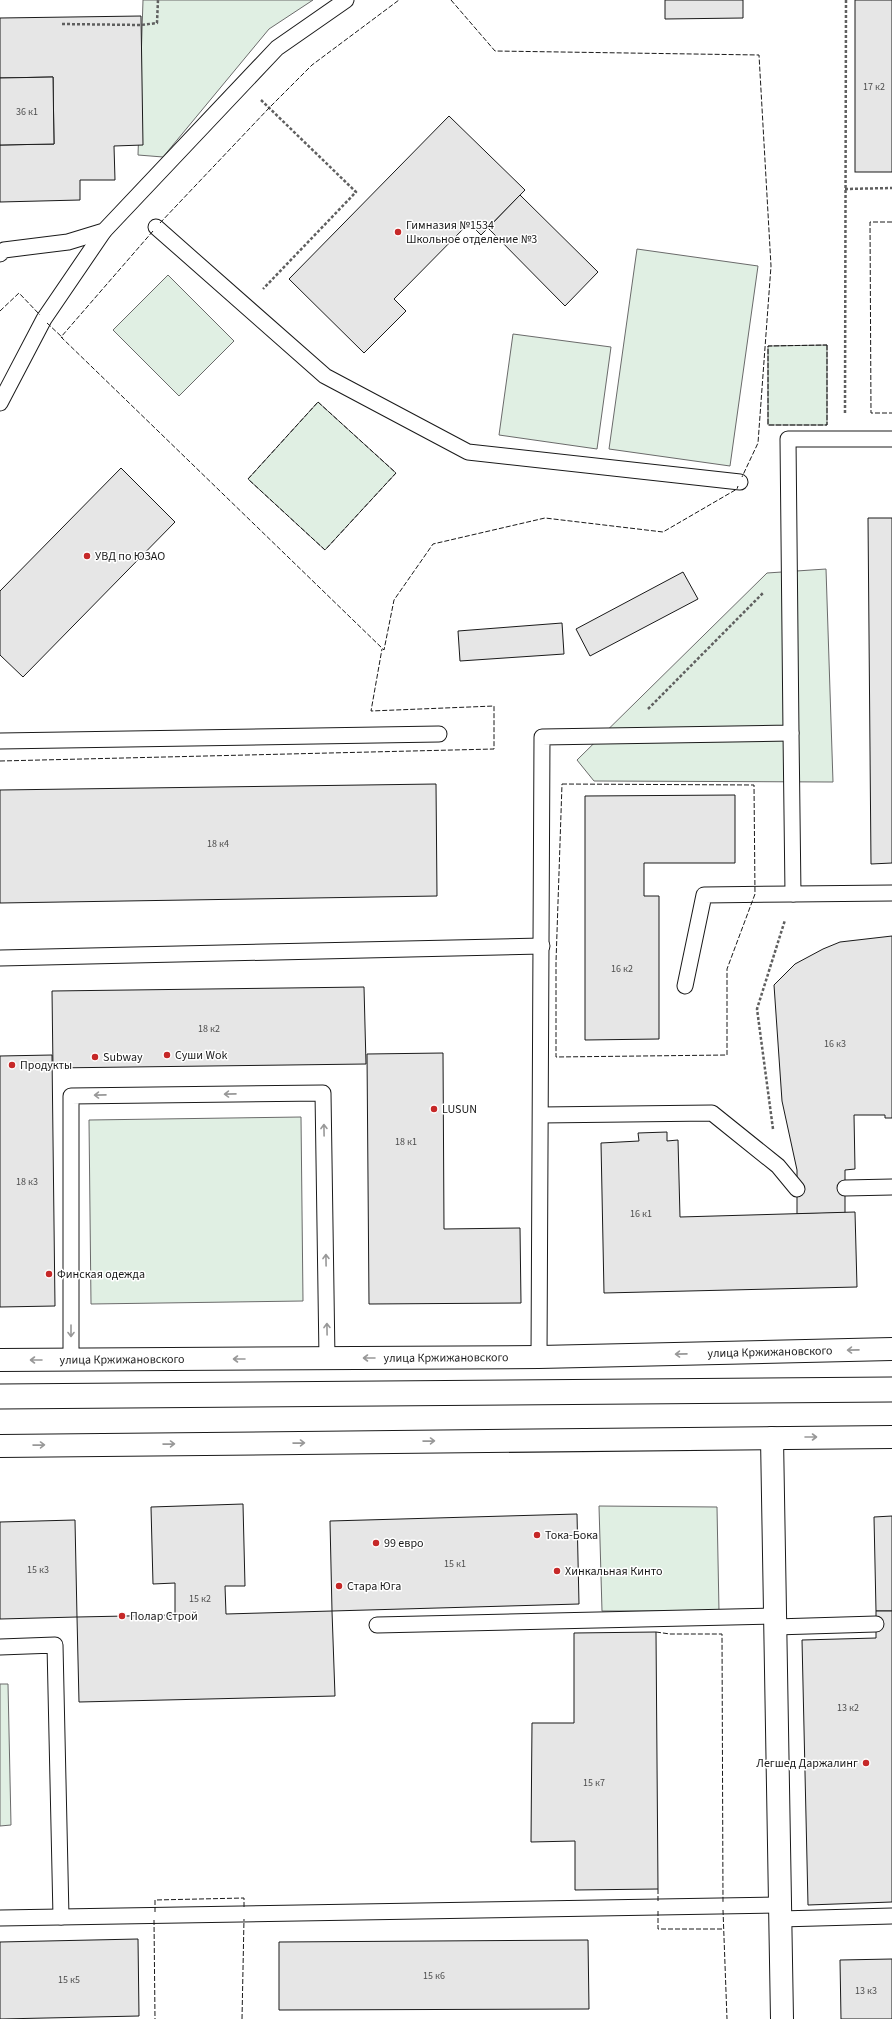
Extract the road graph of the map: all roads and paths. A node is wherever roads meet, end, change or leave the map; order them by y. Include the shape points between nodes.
1 (158, 0) edge
2 (346, 0) edge
3 (846, 0) edge
4 (62, 24) dead end
5 (243, 83) junction
6 (845, 188) junction
7 (892, 188) edge
8 (156, 227) dead end
9 (104, 231) junction
10 (0, 254) edge
11 (247, 306) junction
12 (0, 403) edge
13 (845, 440) junction
14 (892, 440) edge
15 (740, 482) dead end
16 (789, 566) junction
17 (791, 733) junction
18 (439, 734) dead end
19 (622, 736) junction
20 (0, 741) edge
21 (892, 893) edge
22 (793, 894) junction
23 (542, 946) junction
24 (0, 958) edge
25 (685, 986) dead end
26 (541, 1116) junction
27 (778, 1166) junction
28 (892, 1187) edge
29 (845, 1188) dead end
30 (797, 1189) dead end
31 (892, 1349) edge
32 (539, 1357) junction
33 (327, 1358) junction
34 (0, 1360) edge
35 (71, 1360) junction
36 (892, 1437) edge
37 (772, 1438) junction
38 (0, 1446) edge
39 (775, 1621) junction
40 (876, 1624) dead end
41 (377, 1625) dead end
42 (0, 1647) edge
43 (780, 1912) junction
44 (892, 1916) edge
45 (62, 1917) junction
46 (0, 1918) edge
47 (782, 2019) edge

1 - 4 path via 157,23
2 - 5 lane via 277,48
3 - 6 path
5 - 9 lane
5 - 11 path via 356,192
6 - 7 path
6 - 13 path
8 - 11 lane
9 - 10 lane via 68,242 4,250
9 - 12 lane via 44,319
11 - 15 lane via 325,376 468,452
13 - 14 lane
13 - 16 lane via 788,438
16 - 17 lane
16 - 19 path
17 - 19 lane
17 - 22 lane
18 - 20 lane
19 - 23 lane via 542,738
21 - 22 lane
22 - 25 lane via 704,895
22 - 27 path via 757,1009
23 - 24 lane
23 - 26 lane
26 - 27 lane via 712,1112
26 - 32 lane
27 - 30 lane
28 - 29 lane
31 -> 32 street, улица Кржижановского
32 -> 33 street, улица Кржижановского
33 -> 35 street, улица Кржижановского
33 -> 35 lane via 323,1093 71,1096
35 -> 34 street, улица Кржижановского
37 -> 36 street
38 -> 37 street
37 - 39 street
39 - 40 lane
39 - 41 lane
39 - 43 street
42 - 45 lane via 55,1645
43 - 44 lane
43 - 45 lane
43 - 47 street
45 - 46 lane

